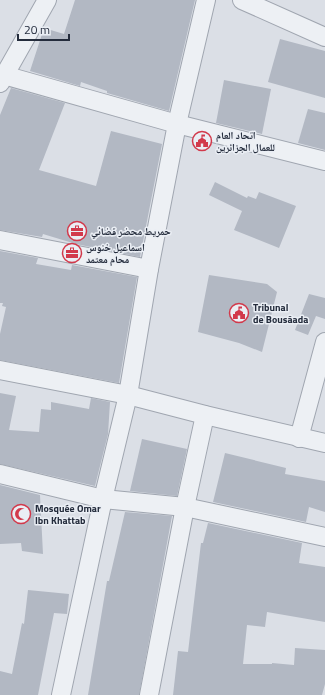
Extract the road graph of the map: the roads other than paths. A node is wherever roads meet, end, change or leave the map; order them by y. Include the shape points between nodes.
1 (47, 0) edge
2 (206, 0) edge
3 (242, 0) edge
4 (325, 37) edge
5 (2, 77) edge
6 (177, 124) junction
7 (325, 161) edge
8 (0, 240) edge
9 (149, 269) junction
10 (325, 342) edge
11 (0, 370) edge
12 (128, 395) junction
13 (205, 415) junction
14 (299, 438) junction
15 (325, 443) edge
16 (0, 474) edge
17 (103, 499) junction
18 (185, 507) junction
19 (325, 537) edge
20 (61, 695) edge
21 (149, 695) edge

1 - 5 street
2 - 6 street
3 - 4 street
5 - 6 street
6 - 7 street
6 - 9 street
8 - 9 street
9 - 12 street
10 - 14 street
11 - 12 street
12 - 13 street
12 - 17 street
13 - 14 street
13 - 18 street
14 - 15 street
16 - 17 street
17 - 18 street
17 - 20 street
18 - 19 street
18 - 21 street

